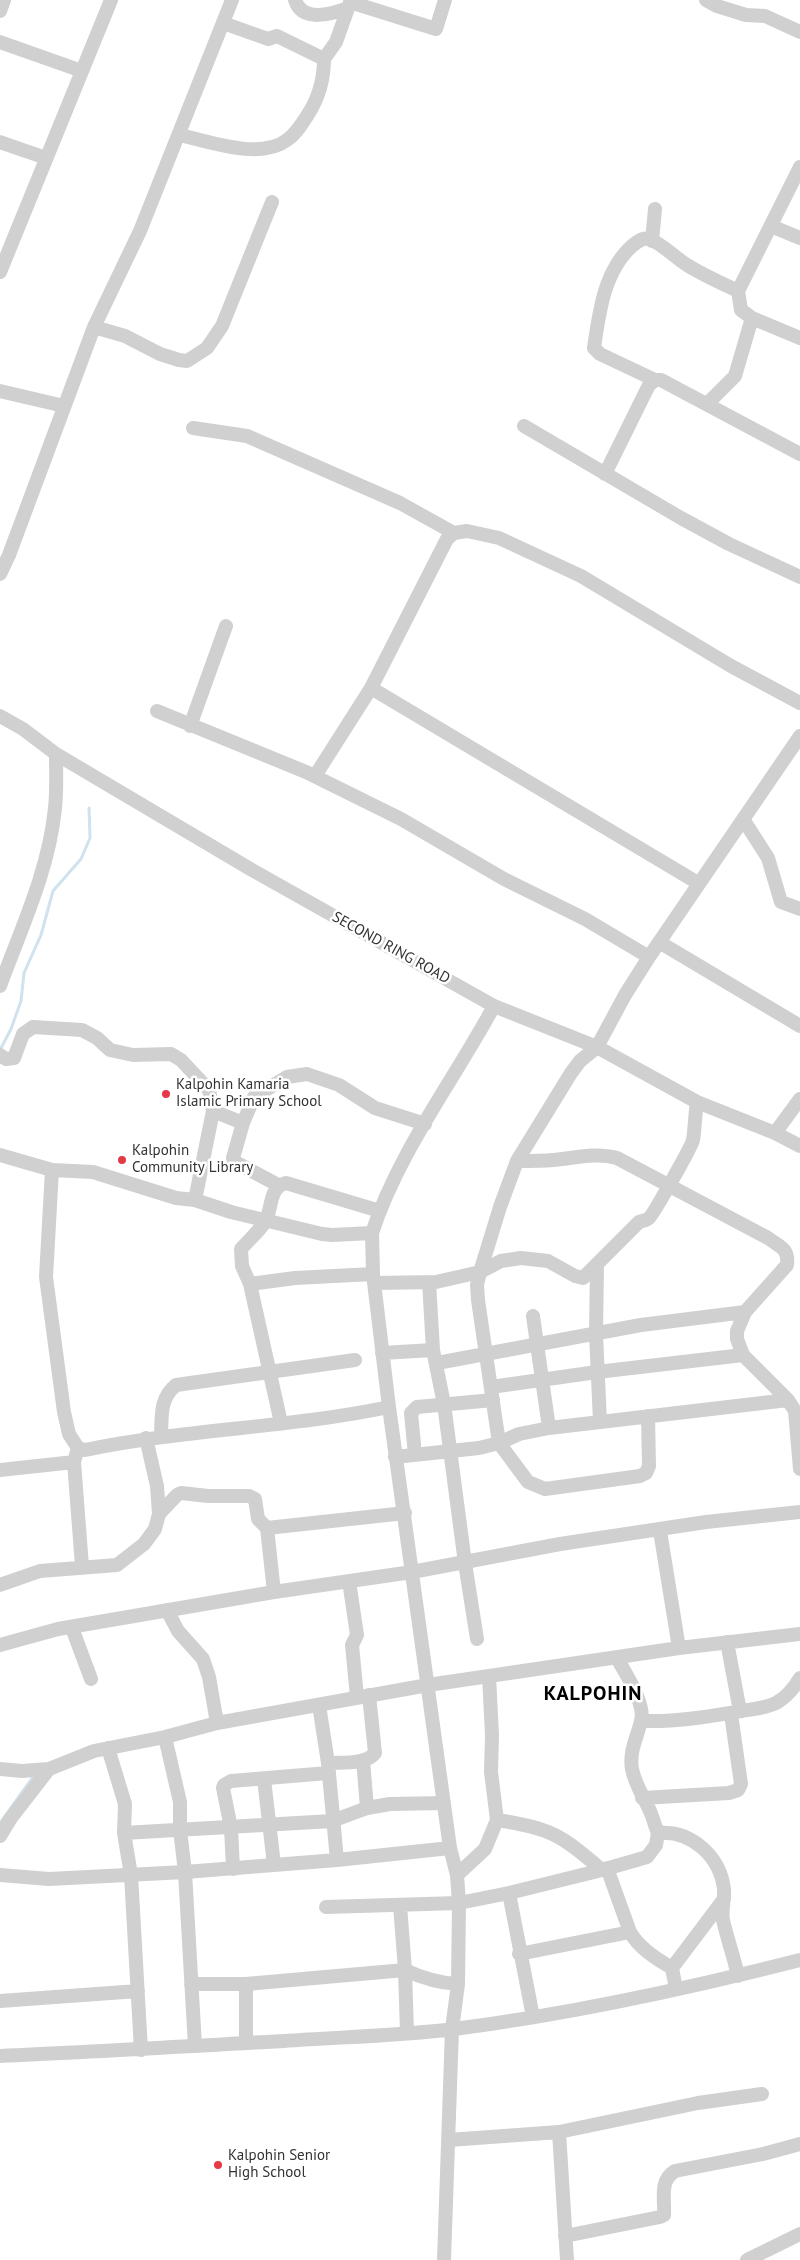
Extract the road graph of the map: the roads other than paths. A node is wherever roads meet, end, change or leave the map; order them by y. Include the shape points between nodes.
1 (4, 0) edge
2 (111, 0) edge
3 (232, 0) edge
4 (295, 0) edge
5 (445, 0) edge
6 (706, 0) edge
7 (350, 4) edge
8 (0, 11) edge
9 (222, 23) junction
10 (800, 32) edge
11 (0, 42) edge
12 (324, 59) junction
13 (82, 71) junction
14 (180, 135) junction
15 (0, 142) edge
16 (46, 158) junction
17 (800, 167) edge
18 (272, 202) dead end
19 (655, 209) dead end
20 (771, 226) junction
21 (800, 238) edge
22 (652, 241) junction
23 (0, 272) edge
24 (738, 291) junction
25 (752, 318) junction
26 (94, 327) junction
27 (800, 338) edge
28 (655, 380) junction
29 (0, 391) edge
30 (707, 404) junction
31 (64, 406) junction
32 (524, 426) dead end
33 (193, 428) dead end
34 (799, 450) edge
35 (606, 474) junction
36 (454, 533) junction
37 (0, 574) edge
38 (800, 577) edge
39 (226, 626) dead end
40 (371, 688) junction
41 (800, 703) edge
42 (157, 711) dead end
43 (0, 716) edge
44 (190, 726) junction
45 (800, 736) edge
46 (56, 754) junction
47 (794, 757) edge
48 (315, 776) junction
49 (743, 819) junction
50 (698, 883) junction
51 (800, 909) edge
52 (659, 942) junction
53 (649, 957) junction
54 (0, 986) edge
55 (494, 1006) junction
56 (800, 1026) edge
57 (597, 1047) junction
58 (3, 1057) edge
59 (800, 1099) edge
60 (697, 1102) junction
61 (213, 1111) junction
62 (243, 1123) junction
63 (425, 1124) junction
64 (776, 1133) junction
65 (800, 1146) edge
66 (0, 1155) edge
67 (518, 1161) junction
68 (52, 1170) junction
69 (278, 1185) junction
70 (669, 1185) junction
71 (195, 1200) junction
72 (380, 1211) junction
73 (265, 1221) junction
74 (372, 1233) junction
75 (597, 1265) junction
76 (480, 1272) junction
77 (374, 1278) junction
78 (430, 1282) junction
79 (250, 1284) junction
80 (745, 1312) junction
81 (533, 1316) dead end
82 (596, 1334) junction
83 (536, 1344) junction
84 (382, 1353) junction
85 (486, 1355) junction
86 (743, 1355) junction
87 (435, 1356) junction
88 (355, 1360) dead end
89 (597, 1372) junction
90 (271, 1373) junction
91 (542, 1380) junction
92 (492, 1394) junction
93 (788, 1400) junction
94 (444, 1404) junction
95 (389, 1407) junction
96 (648, 1416) junction
97 (600, 1422) junction
98 (281, 1423) junction
99 (549, 1428) junction
100 (161, 1437) junction
101 (146, 1438) junction
102 (499, 1443) junction
103 (450, 1452) junction
104 (76, 1455) junction
105 (415, 1455) junction
106 (394, 1457) junction
107 (800, 1469) edge
108 (0, 1470) edge
109 (800, 1512) edge
110 (404, 1513) junction
111 (159, 1514) junction
112 (267, 1528) junction
113 (660, 1531) junction
114 (464, 1563) junction
115 (82, 1566) junction
116 (412, 1572) junction
117 (349, 1581) junction
118 (0, 1585) edge
119 (274, 1592) junction
120 (167, 1610) junction
121 (72, 1628) junction
122 (800, 1634) edge
123 (477, 1639) dead end
124 (727, 1642) junction
125 (0, 1645) edge
126 (679, 1648) junction
127 (617, 1658) junction
128 (489, 1676) junction
129 (800, 1678) edge
130 (91, 1679) dead end
131 (428, 1684) junction
132 (363, 1696) junction
133 (319, 1705) junction
134 (735, 1713) junction
135 (642, 1719) junction
136 (217, 1723) junction
137 (166, 1737) junction
138 (108, 1748) junction
139 (363, 1760) junction
140 (1, 1768) edge
141 (49, 1768) junction
142 (328, 1768) junction
143 (264, 1779) junction
144 (642, 1798) junction
145 (444, 1803) junction
146 (367, 1808) junction
147 (497, 1820) junction
148 (332, 1821) junction
149 (270, 1825) junction
150 (231, 1828) junction
151 (180, 1830) junction
152 (124, 1833) junction
153 (658, 1833) junction
154 (0, 1836) edge
155 (450, 1848) junction
156 (337, 1860) junction
157 (274, 1866) junction
158 (233, 1869) junction
159 (605, 1869) junction
160 (185, 1872) junction
161 (0, 1875) edge
162 (132, 1875) junction
163 (457, 1875) junction
164 (509, 1893) junction
165 (724, 1899) junction
166 (459, 1903) junction
167 (400, 1905) junction
168 (326, 1907) dead end
169 (630, 1932) junction
170 (519, 1954) junction
171 (800, 1960) edge
172 (672, 1968) junction
173 (404, 1970) junction
174 (738, 1976) junction
175 (191, 1984) junction
176 (246, 1984) junction
177 (458, 1984) junction
178 (676, 1989) junction
179 (138, 1992) junction
180 (0, 2001) edge
181 (533, 2017) junction
182 (452, 2029) junction
183 (407, 2033) junction
184 (246, 2043) junction
185 (195, 2046) junction
186 (141, 2050) junction
187 (0, 2056) edge
188 (762, 2094) dead end
189 (559, 2132) junction
190 (449, 2140) junction
191 (800, 2144) edge
192 (800, 2234) edge
193 (565, 2236) junction
194 (444, 2260) edge
195 (567, 2260) edge
196 (747, 2260) edge

1 - 8 street
2 - 13 street
3 - 9 street
4 - 7 street via 302,11 314,15 329,15
5 - 7 street via 436,29
6 - 10 street via 746,15 765,16
7 - 12 street via 336,42
9 - 12 street via 268,39 277,36
9 - 14 street
11 - 13 street
12 - 14 street via 324,74 317,98 287,141 274,147 255,149
13 - 16 street
14 - 26 street via 140,231
15 - 16 street
16 - 23 street
17 - 20 street
18 - 26 street via 222,326 207,348 187,361 179,360 125,336
19 - 22 street
20 - 21 street
20 - 24 street
22 - 24 street via 688,266
22 - 28 street via 647,238 640,240 622,258 606,288 594,348 600,354
24 - 25 street via 741,310
25 - 27 street
25 - 30 street via 734,376
26 - 31 street
28 - 30 street via 661,380
28 - 35 street via 649,385
29 - 31 street
30 - 34 street
31 - 37 street
32 - 35 street
33 - 36 street via 246,436 400,502
35 - 38 street via 729,544
36 - 40 street via 447,539
36 - 41 street via 499,538 581,576 731,666
39 - 44 street
40 - 48 street
40 - 50 street
42 - 44 street
43 - 46 street, SECOND RING ROAD
44 - 48 street
45 - 47 street
46 - 54 street via 56,807 50,838 40,879
46 - 55 street, SECOND RING ROAD via 252,870
47 - 49 street
48 - 53 street via 504,879 585,919
49 - 50 street
49 - 51 street via 768,858 781,902
50 - 52 street
52 - 53 street
52 - 56 street
53 - 57 street
55 - 57 street, SECOND RING ROAD
55 - 63 street
57 - 60 street, SECOND RING ROAD
57 - 67 street via 571,1073
58 - 61 street via 14,1058 23,1034 33,1027 82,1030 110,1050 133,1055 171,1054 181,1060 209,1090
59 - 64 street
60 - 64 street, SECOND RING ROAD
60 - 70 street via 693,1141
61 - 62 street
61 - 71 street
62 - 63 street via 254,1097 287,1077 307,1074 339,1085 375,1108
62 - 69 street via 233,1158 235,1162
63 - 72 street
64 - 65 street, SECOND RING ROAD
66 - 68 street
67 - 70 street via 607,1155
67 - 76 street
68 - 71 street via 93,1172 176,1198
68 - 104 street via 46,1277 64,1412
69 - 72 street via 286,1183
69 - 73 street
70 - 75 street via 650,1218 638,1222
70 - 80 street via 785,1250 787,1265
71 - 73 street
72 - 74 street
73 - 74 street via 332,1235
73 - 79 street via 242,1249 242,1266
74 - 77 street
75 - 76 street via 583,1278 548,1261 521,1258 501,1261
75 - 82 street
76 - 78 street
76 - 85 street via 478,1292
77 - 78 street
77 - 79 street via 295,1278
77 - 84 street
78 - 87 street
79 - 90 street
80 - 82 street
80 - 86 street via 737,1331
81 - 83 street
82 - 83 street
82 - 89 street
83 - 85 street
83 - 91 street
84 - 87 street
84 - 95 street
85 - 87 street
85 - 92 street
86 - 89 street
86 - 93 street
87 - 94 street
88 - 90 street
89 - 91 street
89 - 97 street
90 - 98 street
90 - 100 street via 176,1385 163,1401
91 - 92 street
91 - 99 street
92 - 94 street
92 - 102 street
93 - 96 street
93 - 107 street via 795,1411
94 - 103 street
94 - 105 street via 417,1407 411,1413
95 - 98 street
95 - 106 street
96 - 97 street
96 - 102 street via 649,1466 640,1476 545,1490 528,1482
97 - 99 street
98 - 100 street
99 - 102 street via 519,1434
100 - 101 street
101 - 104 street via 85,1450
101 - 111 street via 157,1486
102 - 103 street
103 - 105 street
103 - 114 street
104 - 108 street
104 - 115 street
105 - 106 street
106 - 110 street
109 - 113 street via 706,1522
110 - 112 street
110 - 116 street
111 - 112 street via 181,1493 249,1496 255,1499 258,1519
111 - 115 street via 155,1529 130,1557 117,1565
112 - 119 street
113 - 114 street via 560,1544
113 - 126 street
114 - 116 street
114 - 123 street
115 - 118 street via 40,1571
116 - 117 street
116 - 131 street
117 - 119 street
117 - 132 street via 357,1635 352,1645
119 - 120 street
120 - 121 street
120 - 136 street via 178,1631 203,1659
121 - 125 street via 26,1636
121 - 130 street
122 - 124 street
124 - 126 street
124 - 134 street
126 - 127 street
127 - 128 street
127 - 135 street via 637,1695
128 - 131 street
128 - 147 street via 491,1772
129 - 134 street via 792,1691 775,1704
131 - 132 street
131 - 145 street
132 - 133 street
132 - 139 street via 375,1753
133 - 136 street
133 - 142 street
134 - 135 street via 676,1720
134 - 144 street via 741,1784 738,1790
135 - 144 street via 631,1756 634,1779
136 - 137 street
137 - 138 street
137 - 151 street via 180,1802
138 - 141 street
138 - 152 street via 125,1804
139 - 142 street
139 - 146 street
140 - 141 street via 22,1771
141 - 154 street
142 - 143 street
142 - 148 street
143 - 149 street
143 - 150 street via 230,1781 224,1785
144 - 153 street
145 - 146 street via 390,1804
145 - 155 street
146 - 148 street
147 - 159 street via 532,1825 560,1836
147 - 163 street via 485,1849
148 - 149 street
148 - 156 street
149 - 150 street
149 - 157 street
150 - 151 street
150 - 158 street
151 - 152 street
151 - 160 street
152 - 162 street
153 - 159 street via 656,1845 647,1857
153 - 165 street via 668,1832 696,1842 711,1855 724,1888
155 - 156 street
155 - 163 street
156 - 157 street
157 - 158 street
158 - 160 street
159 - 164 street
159 - 169 street
160 - 162 street
160 - 175 street
161 - 162 street via 49,1878
162 - 179 street
163 - 166 street
164 - 166 street
164 - 170 street
165 - 172 street
165 - 174 street via 723,1918
166 - 167 street
166 - 177 street
167 - 168 street
167 - 173 street
169 - 170 street
169 - 172 street via 644,1949
170 - 181 street
171 - 174 street
172 - 178 street
173 - 176 street
173 - 177 street via 442,1983
173 - 183 street
174 - 178 street
175 - 176 street
175 - 185 street
176 - 184 street
177 - 182 street
178 - 181 street
179 - 180 street
179 - 186 street
181 - 182 street
182 - 183 street
182 - 190 street
183 - 184 street
184 - 185 street
185 - 186 street
186 - 187 street
188 - 189 street via 698,2102
189 - 190 street
189 - 193 street
190 - 194 street
191 - 193 street via 675,2171 664,2182 664,2214 660,2217
192 - 196 street
193 - 195 street

